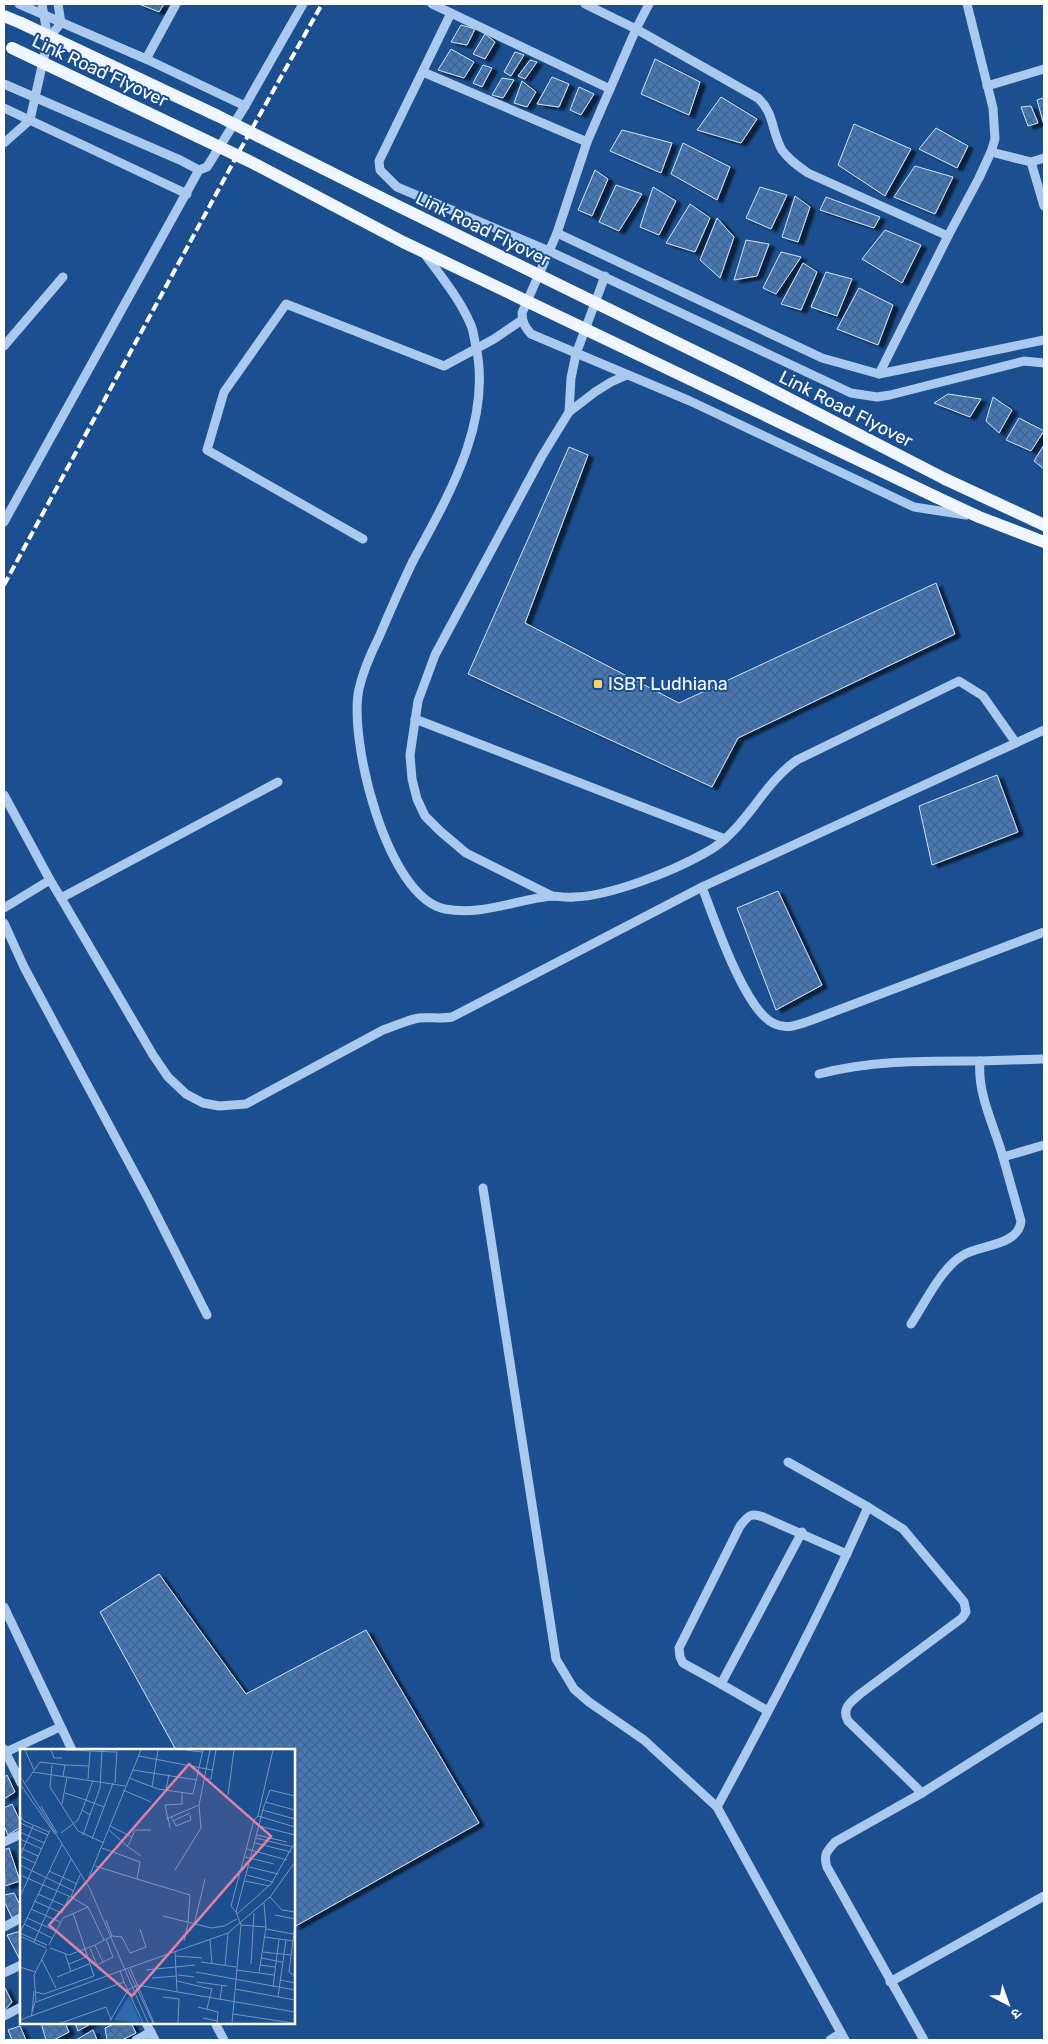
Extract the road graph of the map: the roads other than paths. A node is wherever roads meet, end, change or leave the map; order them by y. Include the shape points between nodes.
1 (19, 4) edge
2 (42, 4) edge
3 (58, 4) edge
4 (176, 4) edge
5 (302, 4) edge
6 (432, 4) edge
7 (586, 4) edge
8 (649, 4) edge
9 (967, 4) edge
10 (452, 13) junction
11 (44, 15) junction
12 (4, 16) edge
13 (61, 23) junction
14 (636, 28) junction
15 (48, 39) junction
16 (4, 44) edge
17 (146, 59) junction
18 (1044, 69) edge
19 (423, 72) junction
20 (4, 84) edge
21 (987, 86) junction
22 (610, 89) junction
23 (35, 98) junction
24 (244, 106) junction
25 (4, 108) edge
26 (30, 120) junction
27 (4, 142) edge
28 (587, 142) junction
29 (991, 152) junction
30 (1044, 158) edge
31 (1031, 162) junction
32 (200, 170) junction
33 (187, 194) junction
34 (1044, 206) edge
35 (556, 233) junction
36 (948, 236) junction
37 (549, 251) junction
38 (423, 252) junction
39 (605, 276) junction
40 (63, 277) dead end
41 (522, 320) junction
42 (1044, 340) edge
43 (4, 346) edge
44 (576, 354) junction
45 (1044, 363) edge
46 (879, 374) junction
47 (627, 375) junction
48 (569, 412) junction
49 (979, 517) junction
50 (1042, 521) edge
51 (4, 522) edge
52 (362, 539) dead end
53 (1044, 542) edge
54 (416, 719) junction
55 (1044, 730) edge
56 (1016, 744) junction
57 (278, 782) dead end
58 (4, 796) edge
59 (725, 839) junction
60 (50, 880) junction
61 (702, 887) junction
62 (552, 896) junction
63 (61, 898) junction
64 (4, 908) edge
65 (4, 924) edge
66 (1044, 932) edge
67 (1044, 1059) edge
68 (980, 1061) junction
69 (819, 1074) dead end
70 (1044, 1145) edge
71 (1003, 1157) junction
72 (483, 1188) dead end
73 (207, 1315) dead end
74 (911, 1324) dead end
75 (788, 1462) dead end
76 (868, 1507) junction
77 (802, 1532) junction
78 (847, 1554) junction
79 (4, 1607) edge
80 (721, 1684) junction
81 (768, 1711) junction
82 (1044, 1716) edge
83 (60, 1727) junction
84 (71, 1749) edge
85 (4, 1751) edge
86 (20, 1781) edge
87 (922, 1793) junction
88 (717, 1807) junction
89 (20, 1834) edge
90 (4, 1842) edge
91 (1044, 1896) edge
92 (20, 1919) edge
93 (4, 1927) edge
94 (20, 1965) edge
95 (4, 1973) edge
96 (890, 1982) junction
97 (20, 2008) edge
98 (4, 2016) edge
99 (147, 2024) edge
100 (216, 2024) edge
101 (153, 2036) edge
102 (843, 2037) edge
103 (136, 2040) edge
104 (224, 2040) edge
105 (830, 2040) edge
106 (924, 2040) edge

1 - 11 street
2 - 11 street
3 - 13 street
4 - 17 street
5 - 24 street
6 - 10 street
7 - 14 street
8 - 14 street
9 - 21 street
10 - 19 street
10 - 22 street
11 - 13 street
11 - 15 street
12 - 50 main road, Link Road Flyover, bridge via 218,116 747,377 944,479
13 - 15 street
13 - 17 street
14 - 22 street
14 - 36 street via 758,98 767,107 778,142 794,164
15 - 23 street
16 - 38 main road, Link Road Flyover, bridge via 251,162
17 - 24 street
18 - 21 street
19 - 28 street
19 - 37 street via 379,161 380,170 397,187
20 - 23 street
21 - 29 street via 993,108 995,139
22 - 28 street
23 - 26 street
23 - 32 street
24 - 32 street via 207,167
25 - 26 street
26 - 27 street
26 - 33 street
28 - 35 street
29 - 31 street
29 - 36 street
30 - 31 street
31 - 34 street
32 - 33 street
33 - 51 street
35 - 37 street
35 - 46 street via 822,358
36 - 46 street
37 - 39 street
37 - 41 street via 525,305
38 - 49 main road, Link Road Flyover, bridge
38 - 62 street, bridge via 453,292 471,324 479,358 479,402 468,449 441,510 413,561 359,689 357,714 362,766 395,863 411,887 428,902 444,909 473,912
39 - 44 street
39 - 45 street via 851,393 865,396 890,395 1024,361
40 - 43 street
41 - 44 street via 531,334
41 - 52 street via 444,366 286,304 224,392 207,450
42 - 46 street
44 - 47 street
44 - 48 street
47 - 48 street via 595,392
47 - 49 street via 690,401 914,507
48 - 54 street via 435,655 418,701
49 - 53 main road, Link Road Flyover
54 - 59 street
54 - 62 street via 410,755 412,779 425,816 466,853
55 - 56 street
56 - 59 street via 983,696 959,681 797,760
56 - 61 street
57 - 63 street
58 - 60 street
59 - 62 street via 706,852 638,882 575,898
60 - 63 street
60 - 64 street
61 - 63 street via 452,1017 420,1018 383,1030 246,1104 218,1106 203,1104 168,1077
61 - 66 street via 752,1002 774,1024 788,1027
65 - 73 street
67 - 68 street
68 - 69 street via 868,1064
68 - 71 street via 981,1090
70 - 71 street
71 - 74 street via 1020,1227 1005,1240 973,1250 952,1263
72 - 88 street via 556,1659 574,1689 644,1740
75 - 76 street
76 - 78 street
76 - 87 street via 903,1529 966,1608 962,1618 860,1694 845,1710 848,1721
77 - 78 street
77 - 80 street
77 - 80 street via 755,1514 748,1515 740,1526 679,1648 683,1663
78 - 81 street
79 - 83 street
80 - 81 street
81 - 88 street
82 - 87 street
83 - 84 street
83 - 85 street
85 - 86 street
87 - 96 street via 835,1842 824,1859
88 - 102 street
89 - 90 street
91 - 96 street
92 - 93 street
94 - 95 street
96 - 106 street
97 - 98 street
99 - 101 street
100 - 104 street
101 - 103 street
102 - 105 street

